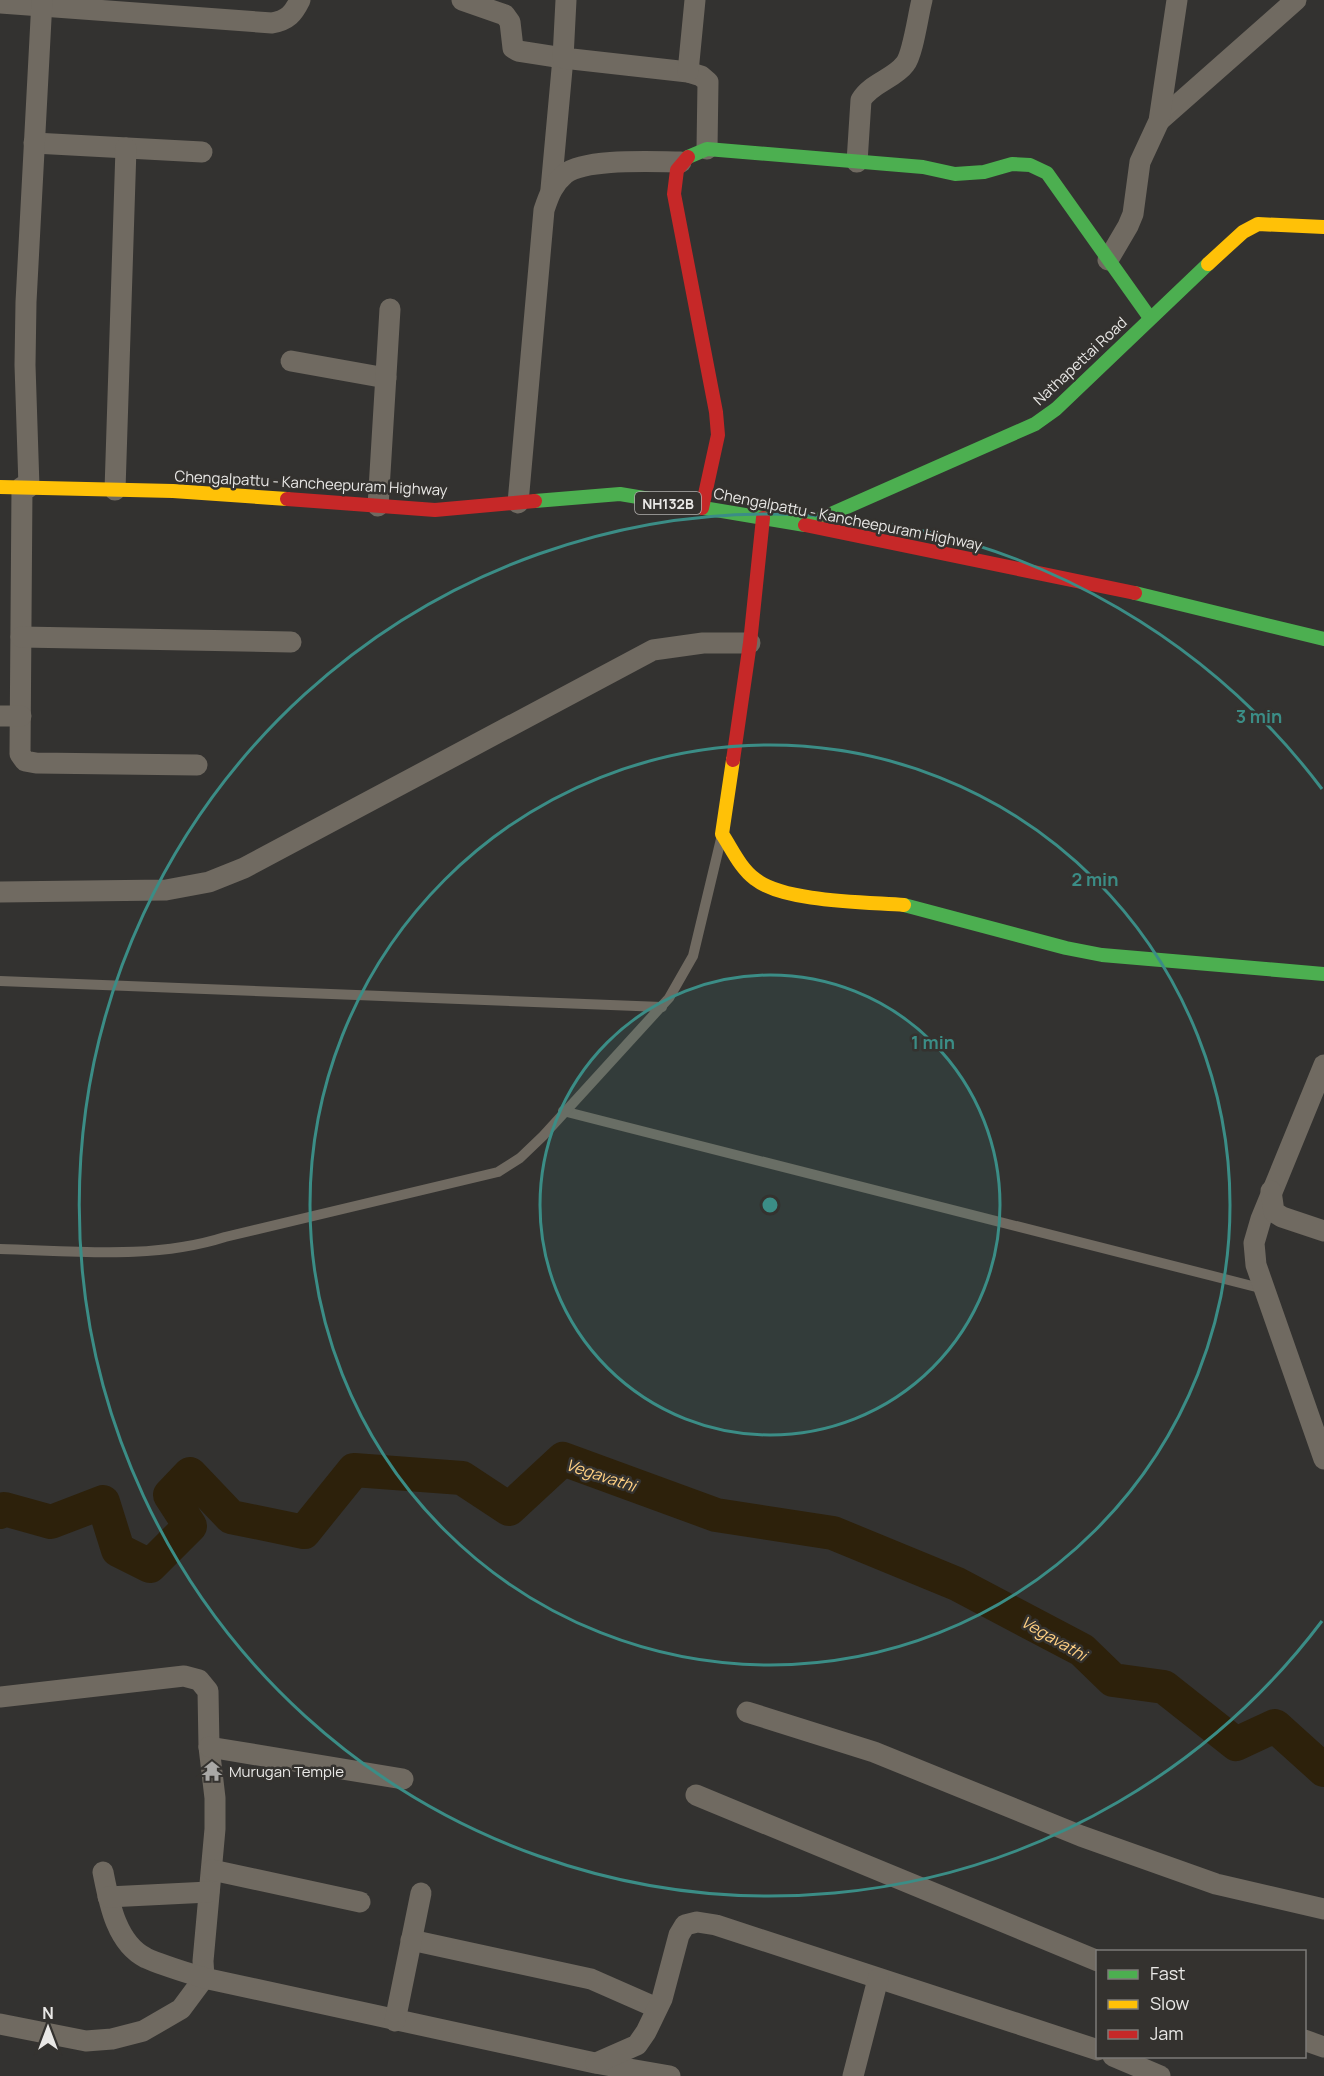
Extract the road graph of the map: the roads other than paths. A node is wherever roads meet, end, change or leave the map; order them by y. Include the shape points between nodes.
1 (300, 0) edge
2 (462, 0) edge
3 (567, 0) edge
4 (695, 0) edge
5 (922, 0) edge
6 (1177, 0) edge
7 (1296, 0) edge
8 (0, 3) edge
9 (42, 3) edge
10 (563, 58) junction
11 (688, 72) junction
12 (1159, 121) junction
13 (34, 143) junction
14 (126, 148) junction
15 (707, 149) junction
16 (202, 152) dead end
17 (681, 162) junction
18 (856, 162) junction
19 (551, 189) junction
20 (1324, 227) edge
21 (1112, 265) junction
22 (390, 309) dead end
23 (1150, 318) junction
24 (291, 361) dead end
25 (386, 378) junction
26 (0, 488) edge
27 (26, 488) junction
28 (115, 490) junction
29 (518, 503) junction
30 (378, 506) junction
31 (702, 508) junction
32 (764, 518) junction
33 (806, 525) junction
34 (21, 637) junction
35 (1324, 639) edge
36 (291, 642) dead end
37 (750, 643) junction
38 (10, 716) edge
39 (197, 765) dead end
40 (722, 834) junction
41 (0, 892) edge
42 (1324, 974) edge
43 (0, 981) edge
44 (662, 1007) junction
45 (1324, 1067) edge
46 (564, 1111) junction
47 (1272, 1191) junction
48 (1324, 1231) edge
49 (0, 1249) edge
50 (1264, 1290) junction
51 (1324, 1459) edge
52 (0, 1696) edge
53 (747, 1712) dead end
54 (209, 1747) junction
55 (403, 1779) dead end
56 (696, 1795) dead end
57 (212, 1870) junction
58 (103, 1872) dead end
59 (210, 1892) junction
60 (421, 1893) dead end
61 (108, 1897) junction
62 (360, 1902) dead end
63 (1324, 1909) edge
64 (411, 1940) junction
65 (1096, 1960) edge
66 (204, 1978) junction
67 (878, 1979) junction
68 (657, 2008) junction
69 (395, 2021) junction
70 (0, 2024) edge
71 (1306, 2040) edge
72 (1324, 2047) edge
73 (1096, 2049) edge
74 (1117, 2058) edge
75 (595, 2064) junction
76 (1147, 2074) edge
77 (670, 2076) edge
78 (853, 2076) edge

1 - 9 street via 286,20 272,23
2 - 10 street via 505,15 510,22 513,48 518,51
3 - 10 street
4 - 11 street
5 - 18 street via 905,64 861,100
6 - 12 street
7 - 12 street
8 - 9 street
9 - 13 street
10 - 11 street
10 - 19 street
11 - 15 street via 708,82
12 - 21 street via 1140,162 1133,214
13 - 14 street
13 - 27 street via 24,365
14 - 16 street
14 - 28 street
15 - 17 main road
15 - 18 main road
17 - 19 street via 594,164 567,173
17 - 31 main road via 673,176 674,194 718,435
18 - 21 main road via 923,167 955,174 984,172 1012,164 1030,165 1047,173
19 - 29 street via 544,210
20 - 23 main road, Nathapettai Road via 1258,225 1243,232
21 - 23 main road
22 - 25 street
23 - 33 main road, Nathapettai Road via 1056,409 1035,424
24 - 25 street
25 - 30 street
26 - 27 main road, Chengalpattu - Kancheepuram Highway / NH132B
27 - 28 main road, Chengalpattu - Kancheepuram Highway / NH132B
27 - 34 street
28 - 30 main road, Chengalpattu - Kancheepuram Highway / NH132B
29 - 30 main road, Chengalpattu - Kancheepuram Highway / NH132B via 435,510
29 - 31 main road, Chengalpattu - Kancheepuram Highway / NH132B via 620,495
31 - 32 main road, Chengalpattu - Kancheepuram Highway / NH132B
32 - 33 main road, Chengalpattu - Kancheepuram Highway / NH132B
32 - 37 main road
33 - 35 main road, Chengalpattu - Kancheepuram Highway / NH132B via 1127,591
34 - 36 street
34 - 38 street
37 - 40 main road
37 - 41 street via 704,643 652,650 244,868 209,882 166,890
38 - 39 street via 20,754 26,761
40 - 42 main road via 753,878 789,895 910,906 1102,955
40 - 44 lane via 693,956
43 - 44 lane
44 - 46 lane
45 - 47 street
46 - 49 lane via 520,1158 498,1172 201,1245 127,1252
46 - 50 lane
47 - 48 street via 1274,1212
47 - 50 street via 1254,1243
50 - 51 street
52 - 54 street via 184,1676 199,1680 208,1691
53 - 63 street via 884,1755 1081,1836 1216,1884
54 - 55 street
54 - 57 street via 215,1819
56 - 65 street
57 - 59 street
57 - 62 street
58 - 61 street
59 - 61 street
59 - 66 street
60 - 64 street
61 - 66 street via 118,1927 144,1957
64 - 68 street via 591,1979
64 - 69 street
66 - 69 street
66 - 70 street via 181,2009 143,2031 112,2039 86,2041
67 - 68 street via 697,1922 685,1925 679,1935
67 - 73 street
67 - 78 street
68 - 75 street via 637,2045
69 - 75 street
71 - 72 street
74 - 76 street
75 - 77 street

